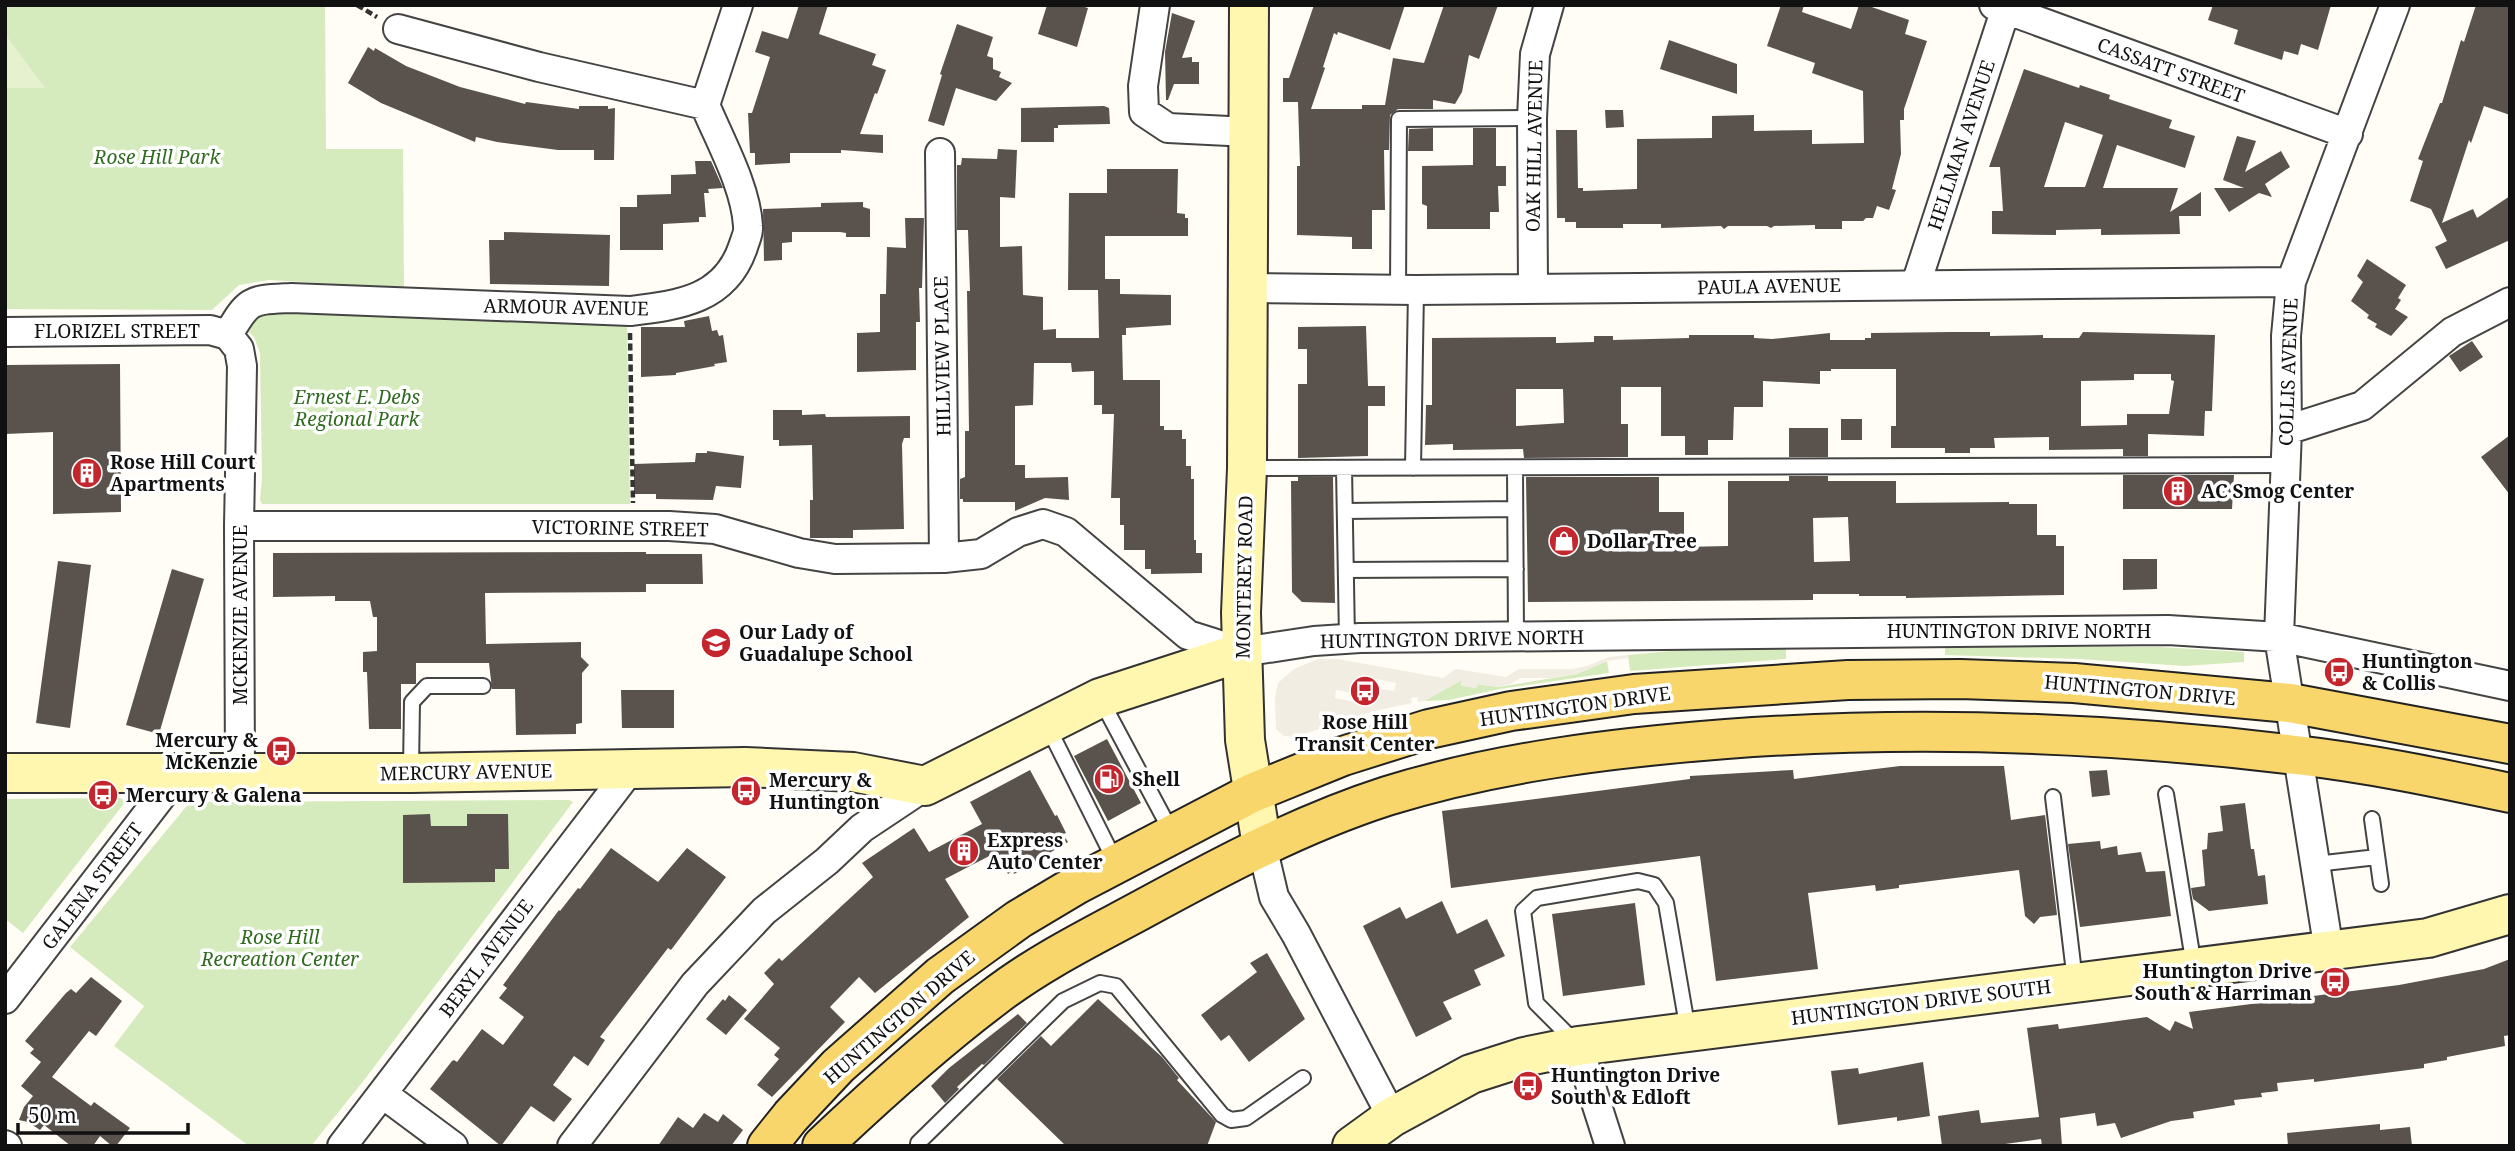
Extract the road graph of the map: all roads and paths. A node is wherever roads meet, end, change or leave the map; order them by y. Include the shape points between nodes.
1 (738, 5) edge
2 (1154, 5) edge
3 (1249, 5) edge
4 (1549, 5) edge
5 (2395, 5) edge
6 (2002, 7) edge
7 (398, 29) dead end
8 (705, 105) junction
9 (1532, 118) junction
10 (1249, 132) junction
11 (2348, 134) junction
12 (940, 153) dead end
13 (2291, 282) junction
14 (1916, 284) junction
15 (1248, 288) junction
16 (1533, 289) junction
17 (1407, 290) junction
18 (2510, 302) edge
19 (630, 311) junction
20 (5, 332) edge
21 (228, 335) junction
22 (2287, 430) junction
23 (2285, 465) junction
24 (1247, 468) junction
25 (1344, 468) junction
26 (1413, 468) junction
27 (1515, 468) junction
28 (1515, 509) junction
29 (1345, 511) junction
30 (239, 526) junction
31 (633, 526) junction
32 (944, 558) junction
33 (1516, 569) junction
34 (1346, 570) junction
35 (1516, 637) junction
36 (2279, 637) junction
37 (1347, 639) junction
38 (1242, 652) junction
39 (483, 686) dead end
40 (2510, 686) edge
41 (1100, 698) junction
42 (2290, 703) junction
43 (1046, 724) junction
44 (2510, 744) edge
45 (2300, 755) junction
46 (630, 770) junction
47 (5, 773) edge
48 (179, 773) junction
49 (240, 773) junction
50 (411, 773) junction
51 (925, 786) junction
52 (1252, 793) junction
53 (2510, 793) edge
54 (2166, 794) dead end
55 (2053, 797) dead end
56 (2372, 819) dead end
57 (1173, 835) junction
58 (1262, 846) junction
59 (2377, 856) junction
60 (1116, 864) junction
61 (2316, 864) junction
62 (2381, 884) dead end
63 (2510, 914) edge
64 (2329, 951) junction
65 (2195, 968) junction
66 (2075, 983) junction
67 (5, 999) edge
68 (1688, 1032) junction
69 (1578, 1046) junction
70 (1303, 1078) dead end
71 (383, 1094) junction
72 (1392, 1117) junction
73 (342, 1146) edge
74 (453, 1146) edge
75 (572, 1146) edge
76 (767, 1146) edge
77 (822, 1146) edge
78 (918, 1146) edge
79 (1352, 1146) edge
80 (1610, 1146) edge

1 - 8 street
2 - 10 street via 1144,112 1168,128
3 - 10 street, MONTEREY ROAD
4 - 9 street, OAK HILL AVENUE via 1535,54
5 - 11 street, COLLIS AVENUE
6 - 11 street, CASSATT STREET
6 - 14 street, HELLMAN AVENUE
7 - 8 street
8 - 19 street, ARMOUR AVENUE via 740,187 749,228 736,266 705,295 669,307
9 - 16 street, OAK HILL AVENUE
9 - 17 lane via 1399,119
10 - 15 street, MONTEREY ROAD
11 - 13 street, COLLIS AVENUE
12 - 32 street, HILLVIEW PLACE
13 - 14 street, PAULA AVENUE
13 - 22 street, COLLIS AVENUE via 2286,337
14 - 16 street, PAULA AVENUE
15 - 17 street, PAULA AVENUE
15 - 24 street, MONTEREY ROAD
16 - 17 street, PAULA AVENUE
17 - 26 lane
18 - 22 street via 2452,332 2362,406
19 - 21 street, ARMOUR AVENUE via 257,300 240,313
19 - 31 path
20 - 21 street, FLORIZEL STREET via 210,330
21 - 30 street, MCKENZIE AVENUE via 239,349 242,366
22 - 23 street, COLLIS AVENUE
23 - 27 lane
23 - 36 street, COLLIS AVENUE
24 - 25 lane
24 - 38 street, MONTEREY ROAD
25 - 26 lane
25 - 29 lane
26 - 27 lane
27 - 28 lane
28 - 29 lane
28 - 33 lane
29 - 34 lane
30 - 31 street, VICTORINE STREET
30 - 49 street, MCKENZIE AVENUE
31 - 32 street, VICTORINE STREET via 715,529 835,559
32 - 38 street, VICTORINE STREET via 981,554 1018,532 1043,524 1066,532 1188,635
33 - 34 lane
33 - 35 lane
34 - 37 lane
35 - 36 street, HUNTINGTON DRIVE NORTH via 2154,630
35 - 37 street, HUNTINGTON DRIVE NORTH
36 - 40 street, HUNTINGTON DRIVE NORTH
36 - 42 street, COLLIS AVENUE
37 - 38 street, HUNTINGTON DRIVE NORTH
38 - 41 street, HUNTINGTON DRIVE NORTH
38 - 52 street, MONTEREY ROAD
39 - 50 lane via 427,686 412,702
41 - 43 street, HUNTINGTON DRIVE NORTH
41 - 57 lane via 1121,752
42 - 44 main road, HUNTINGTON DRIVE
42 - 45 street, COLLIS AVENUE
42 - 52 main road, HUNTINGTON DRIVE via 2074,683 1960,679 1848,680 1634,694 1511,711 1429,729 1343,756
43 - 51 street, HUNTINGTON DRIVE NORTH
43 - 60 lane via 1098,815
45 - 53 main road
45 - 58 main road via 1995,732 1784,735 1666,744 1566,755 1468,774 1385,797
45 - 61 street, COLLIS AVENUE
46 - 50 street, MERCURY AVENUE
46 - 51 street, MERCURY AVENUE via 745,767 853,772
46 - 71 street, BERYL AVENUE
47 - 48 street, MERCURY AVENUE
48 - 49 street, MERCURY AVENUE
48 - 67 street, GALENA STREET
49 - 50 street, MERCURY AVENUE
51 - 75 street, HUNTINGTON DRIVE NORTH via 862,828 764,911 695,984
52 - 57 main road, HUNTINGTON DRIVE
52 - 58 street, MONTEREY ROAD
54 - 65 lane
55 - 66 lane
56 - 59 lane
57 - 60 main road, HUNTINGTON DRIVE
58 - 72 street, MONTEREY ROAD via 1274,897
58 - 77 main road via 1062,953 997,995 911,1062
59 - 61 lane
59 - 62 lane
60 - 76 main road, HUNTINGTON DRIVE via 1019,919 940,976 838,1066
61 - 64 street, COLLIS AVENUE
63 - 64 street, HUNTINGTON DRIVE SOUTH via 2428,938
64 - 65 street, HUNTINGTON DRIVE SOUTH
65 - 66 street, HUNTINGTON DRIVE SOUTH
66 - 68 street, HUNTINGTON DRIVE SOUTH
68 - 69 street, HUNTINGTON DRIVE SOUTH
68 - 69 lane via 1666,903 1654,884 1638,881 1537,898 1523,911 1536,1003
69 - 72 street, HUNTINGTON DRIVE SOUTH via 1471,1074
69 - 80 street
70 - 78 lane via 1246,1118 1231,1120 1222,1115 1116,986 1100,983 1063,1001
71 - 73 street, BERYL AVENUE
71 - 74 street
72 - 79 street, HUNTINGTON DRIVE SOUTH

